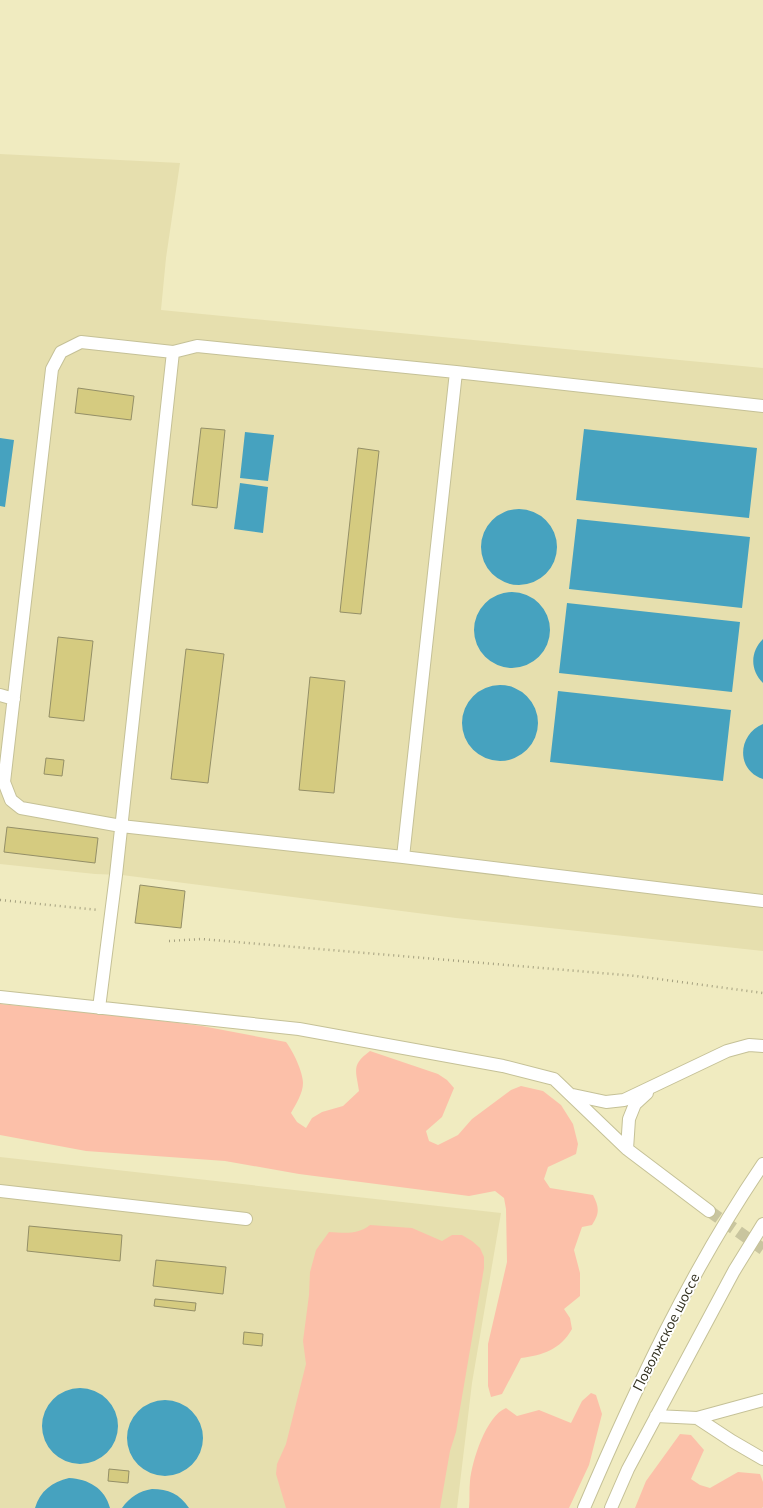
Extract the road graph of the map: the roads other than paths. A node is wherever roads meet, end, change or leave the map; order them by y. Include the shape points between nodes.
1 (173, 352) junction
2 (456, 372) junction
3 (763, 406) edge
4 (0, 695) edge
5 (14, 698) junction
6 (121, 826) junction
7 (403, 857) junction
8 (763, 900) edge
9 (0, 996) edge
10 (99, 1008) junction
11 (763, 1046) edge
12 (657, 1085) junction
13 (573, 1095) junction
14 (627, 1149) junction
15 (763, 1164) edge
16 (0, 1190) edge
17 (709, 1211) tunnel mouth
18 (246, 1219) dead end
19 (763, 1224) edge
20 (763, 1400) edge
21 (656, 1416) junction
22 (697, 1418) junction
23 (763, 1459) edge
24 (584, 1508) edge
25 (611, 1508) edge

1 - 2 street via 197,346
1 - 5 street via 81,342 61,352 52,369
1 - 6 street
2 - 3 street
2 - 7 street
4 - 5 street
5 - 6 street via 4,782 11,800 21,808
6 - 7 street
6 - 10 street
7 - 8 street
9 - 10 street
10 - 13 street via 299,1029 554,1079
11 - 12 street via 750,1045 727,1051
12 - 13 street via 624,1100 606,1102
12 - 14 street via 636,1104 629,1120
13 - 14 street
14 - 17 street
15 - 24 street, Поволжское шоссе via 706,1253 624,1414
16 - 18 street
19 - 21 street
20 - 22 street
21 - 22 street
21 - 25 street
22 - 23 street

